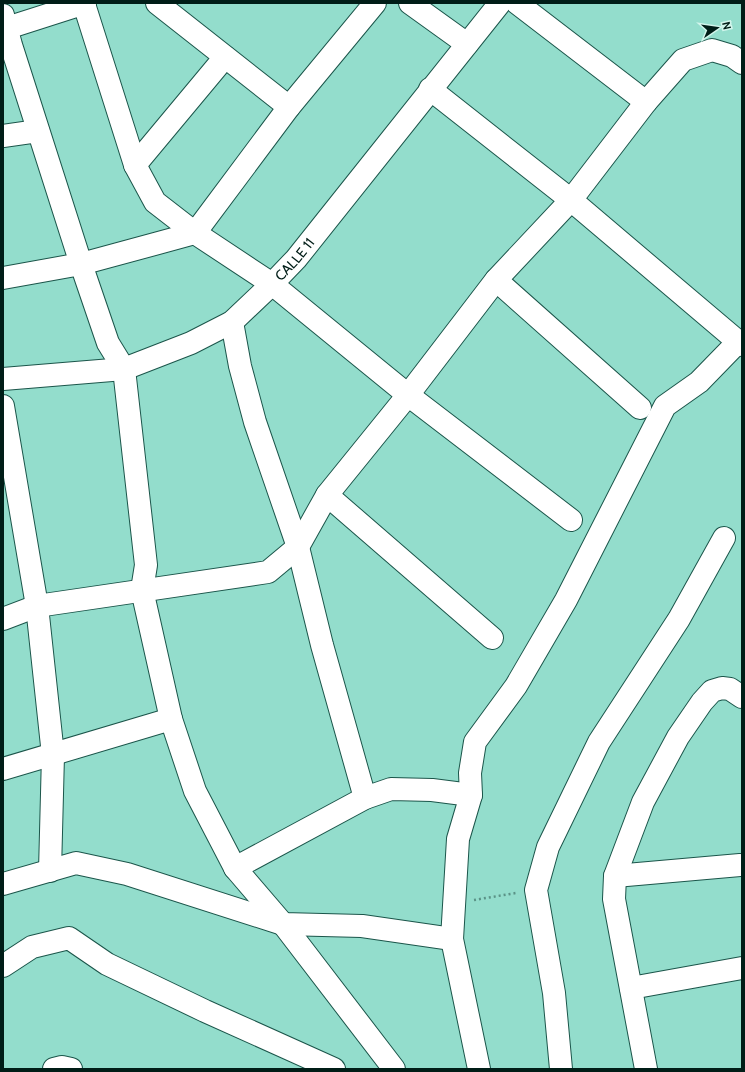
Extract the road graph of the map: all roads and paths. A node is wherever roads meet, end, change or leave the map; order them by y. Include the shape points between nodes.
1 (85, 3) edge
2 (157, 3) edge
3 (375, 3) edge
4 (410, 3) edge
5 (500, 3) edge
6 (517, 3) edge
7 (6, 34) edge
8 (466, 44) junction
9 (225, 57) junction
10 (742, 63) edge
11 (430, 90) junction
12 (646, 102) junction
13 (290, 107) junction
14 (38, 131) junction
15 (3, 136) edge
16 (135, 165) junction
17 (571, 200) junction
18 (195, 233) junction
19 (81, 264) junction
20 (3, 278) edge
21 (496, 280) junction
22 (272, 284) junction
23 (232, 322) junction
24 (740, 344) edge
25 (124, 369) junction
26 (3, 379) edge
27 (408, 395) junction
28 (3, 406) edge
29 (640, 408) dead end
30 (327, 495) junction
31 (572, 520) dead end
32 (724, 538) dead end
33 (298, 547) junction
34 (142, 590) junction
35 (37, 606) junction
36 (3, 619) edge
37 (492, 638) dead end
38 (742, 696) edge
39 (171, 719) junction
40 (53, 755) junction
41 (3, 769) edge
42 (471, 795) junction
43 (365, 798) junction
44 (740, 865) dead end
45 (235, 868) junction
46 (50, 871) junction
47 (615, 876) junction
48 (3, 884) edge
49 (536, 890) junction
50 (454, 903) junction
51 (283, 924) junction
52 (452, 939) junction
53 (3, 966) edge
54 (742, 968) edge
55 (631, 988) junction
56 (334, 1069) edge
57 (394, 1069) edge
58 (479, 1069) edge
59 (561, 1069) edge
60 (646, 1069) edge

1 - 7 street
1 - 16 street
2 - 9 street
3 - 13 street
4 - 8 street
5 - 8 street, CALLE 11
6 - 12 street
7 - 14 street
8 - 11 street, CALLE 11
9 - 13 street
9 - 16 street
10 - 12 street via 732,56 712,50 683,60
11 - 17 street
11 - 22 street, CALLE 11 via 296,259
12 - 17 street
13 - 18 street
14 - 15 street
14 - 19 street
16 - 18 street via 155,202
17 - 21 street
17 - 24 street
18 - 19 street
18 - 22 street
19 - 20 street
19 - 25 street via 108,343
21 - 27 street
21 - 29 street
22 - 23 street, CALLE 11
22 - 27 street
23 - 25 street, CALLE 11 via 191,343
23 - 33 street via 240,366 255,422
24 - 42 street via 699,382 665,406 566,600 516,686 475,742 470,773
25 - 26 street, CALLE 11
25 - 34 street via 146,565
27 - 30 street
27 - 31 street
28 - 35 street
30 - 33 street
30 - 37 street
32 - 49 street via 679,619 599,742 548,847
33 - 34 street via 268,572
33 - 43 street via 322,645
34 - 35 street
34 - 39 street
35 - 36 street
35 - 40 street
38 - 47 street via 730,689 722,688 712,691 702,702 678,737 643,802
39 - 40 street
39 - 45 street via 195,791
40 - 41 street
40 - 46 street
42 - 43 street via 432,790 391,789
42 - 50 street via 458,839
43 - 45 street
44 - 47 street
45 - 51 street
46 - 48 street
46 - 51 street via 76,863 127,874
47 - 55 street via 614,899
49 - 50 path
49 - 59 street via 554,993
50 - 52 street
51 - 52 street via 362,926
51 - 57 street
52 - 58 street
53 - 56 street via 32,948 69,938 107,964
54 - 55 street
55 - 60 street

